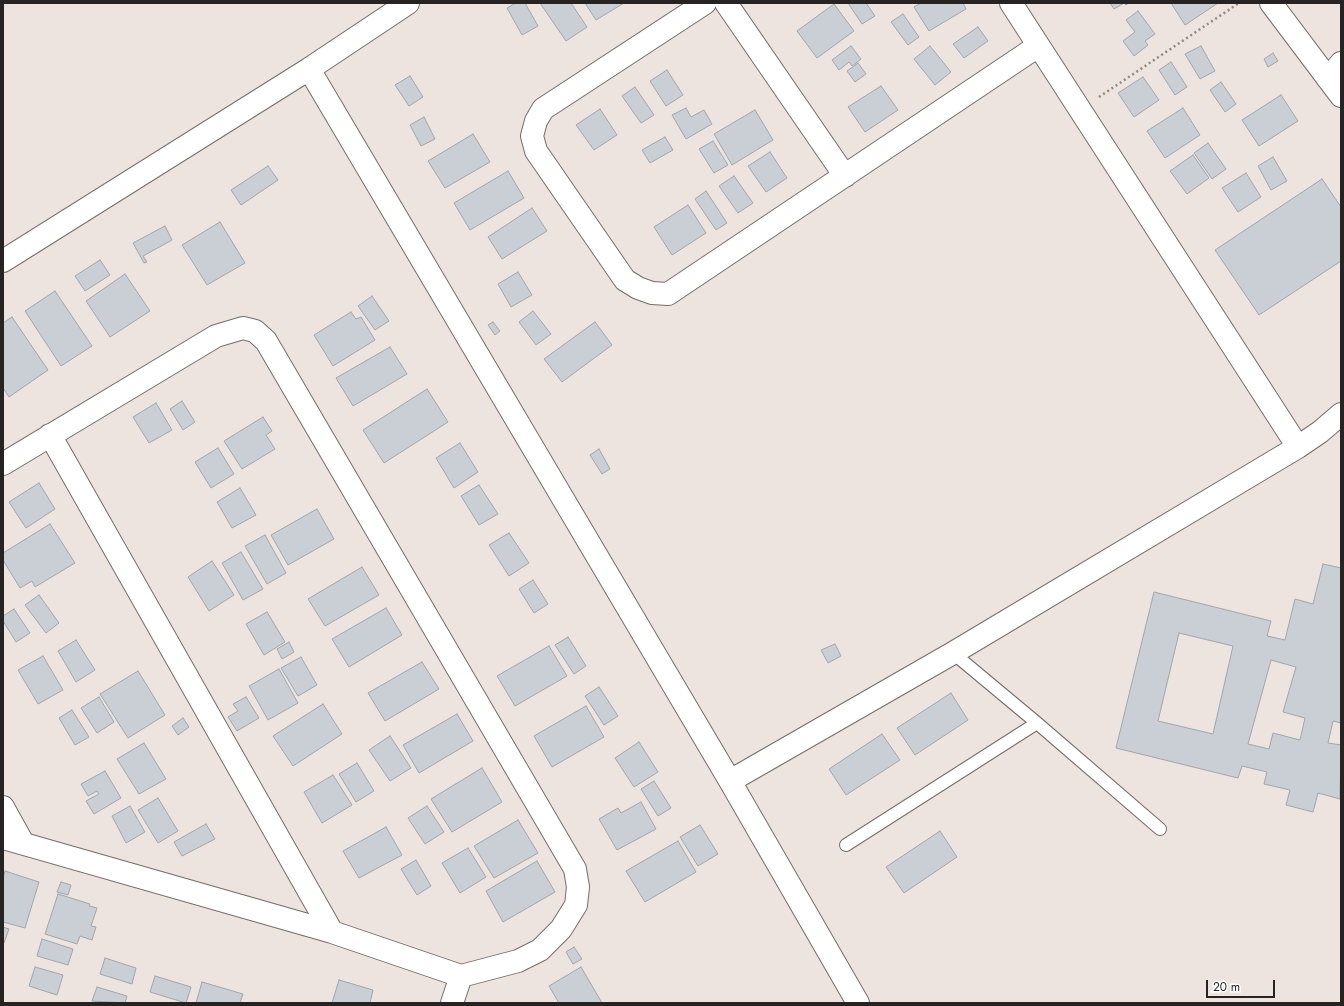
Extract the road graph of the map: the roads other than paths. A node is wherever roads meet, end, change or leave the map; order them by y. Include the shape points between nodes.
1 (408, 3) edge
2 (705, 3) edge
3 (726, 3) edge
4 (1011, 3) edge
5 (1271, 3) edge
6 (1038, 46) junction
7 (309, 69) junction
8 (1334, 71) edge
9 (1341, 96) edge
10 (845, 176) junction
11 (3, 261) edge
12 (1341, 414) edge
13 (50, 435) junction
14 (1298, 447) junction
15 (3, 464) edge
16 (953, 653) junction
17 (1038, 723) junction
18 (730, 781) junction
19 (3, 806) edge
20 (1160, 829) dead end
21 (13, 840) edge
22 (846, 845) dead end
23 (332, 932) junction
24 (461, 976) junction
25 (452, 1003) edge
26 (858, 1003) edge

1 - 7 street
2 - 10 street via 543,109 536,121 532,136 536,151 625,280 652,293 668,294
3 - 10 street
4 - 6 street
5 - 8 street
6 - 10 street
6 - 14 street
7 - 11 street
7 - 18 street
8 - 9 street
12 - 14 street
13 - 15 street
13 - 23 street
13 - 24 street via 216,336 243,328 255,331 266,341 576,869 576,905 562,929 540,950 518,961
14 - 16 street
16 - 17 lane
16 - 18 street
17 - 20 lane
17 - 22 lane
18 - 26 street
19 - 21 street
21 - 23 street
23 - 24 street
24 - 25 street

